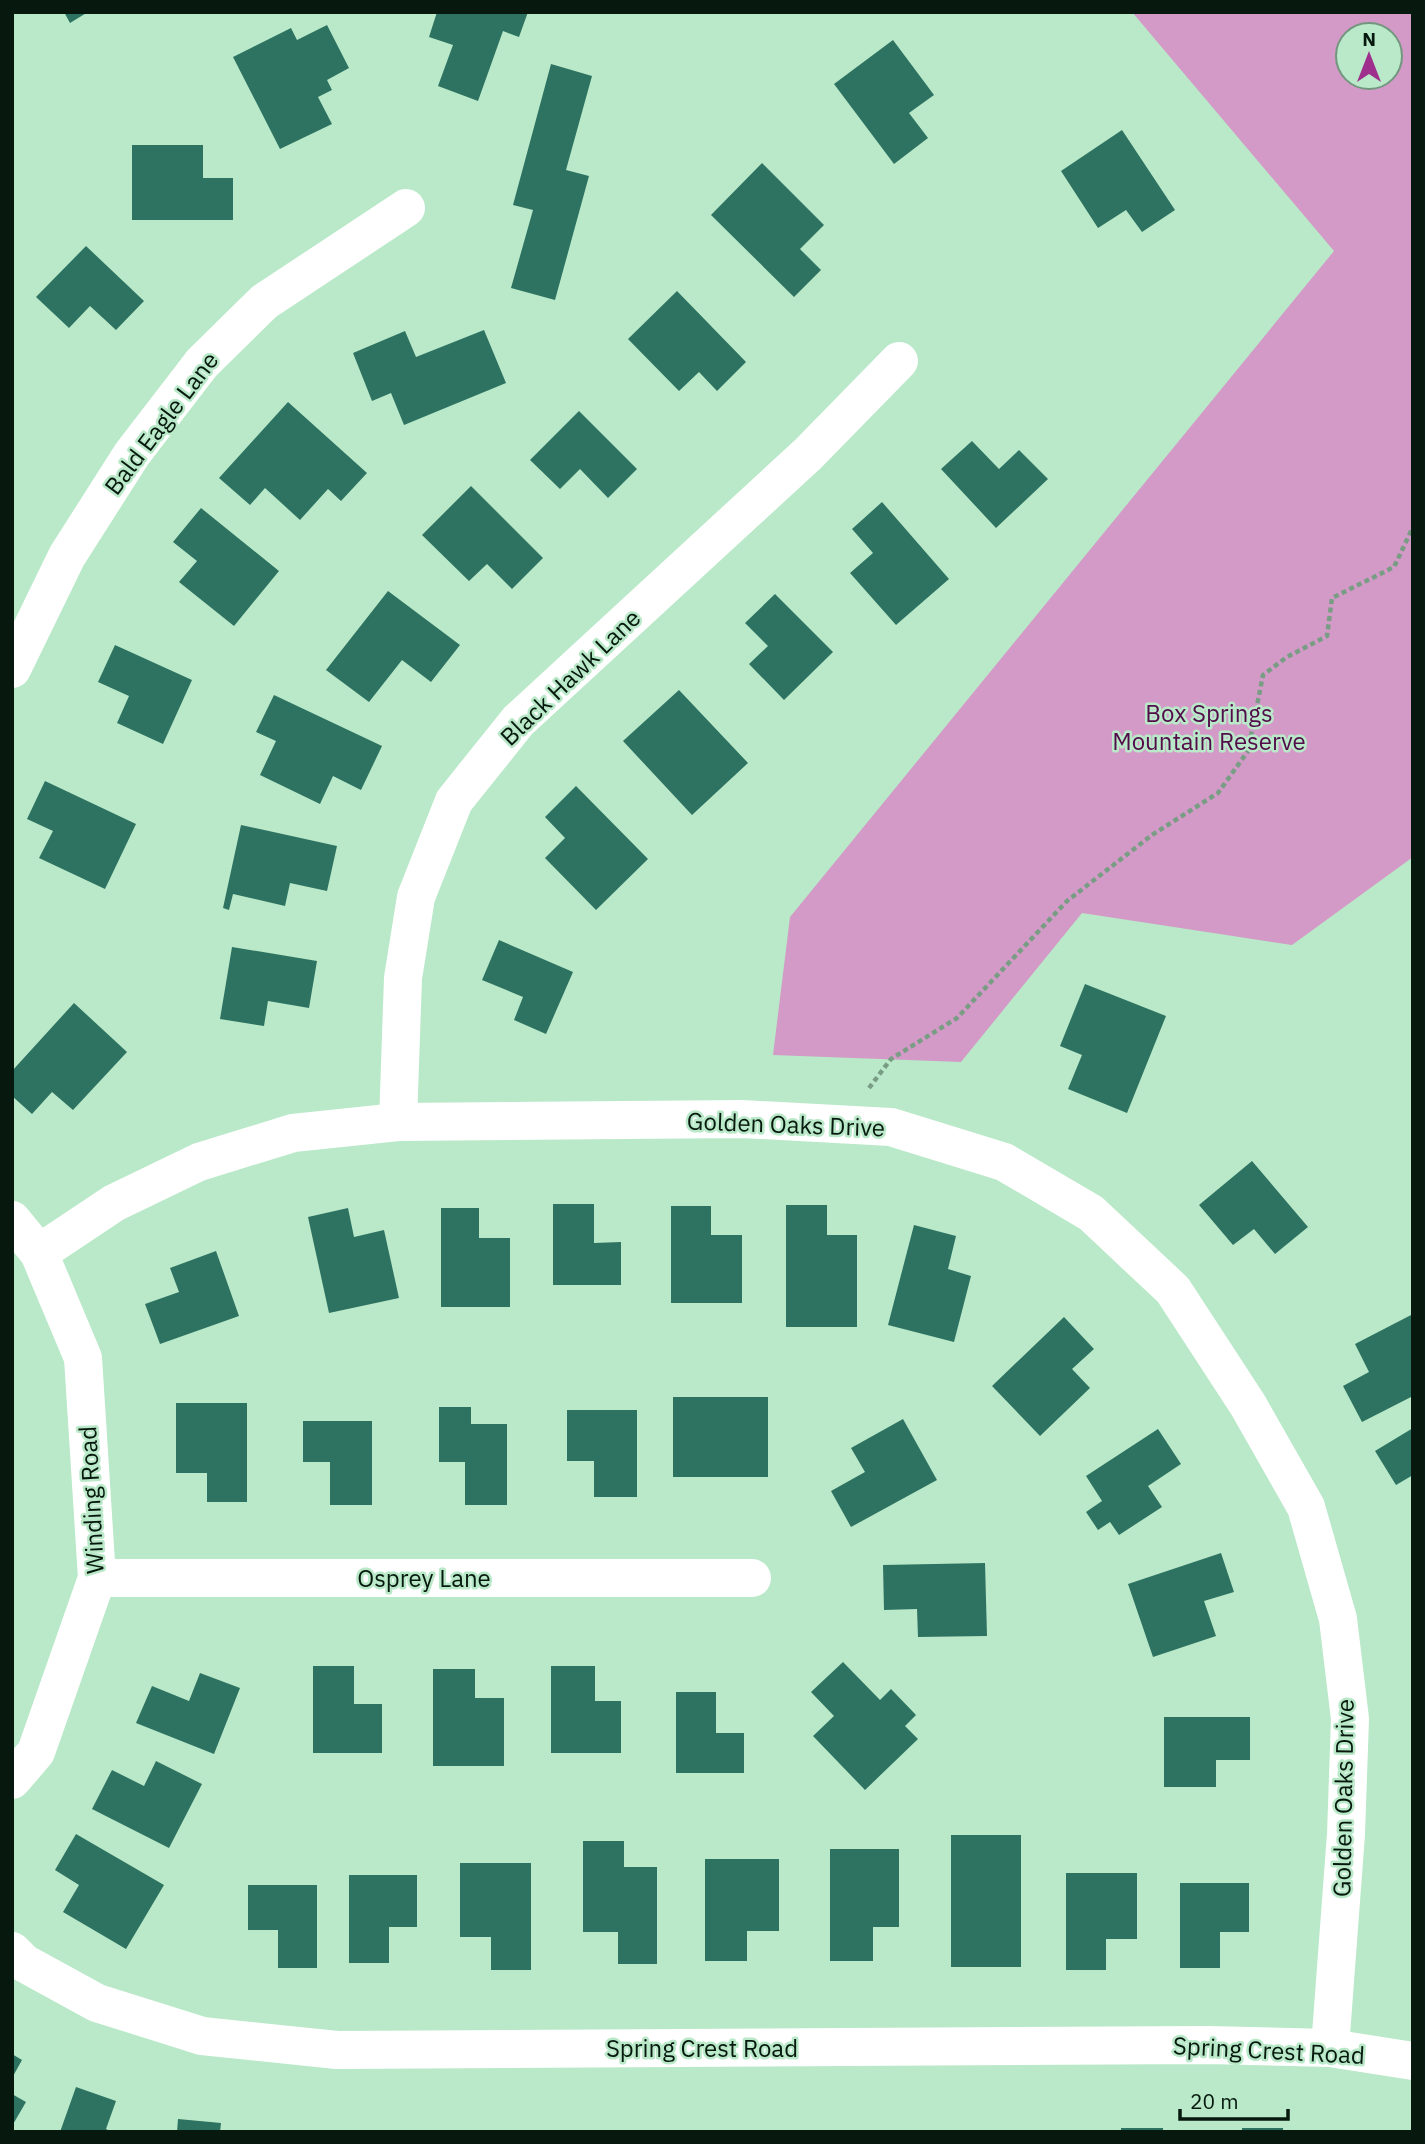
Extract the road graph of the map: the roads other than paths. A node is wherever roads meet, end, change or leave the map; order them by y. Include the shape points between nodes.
1 (406, 208) dead end
2 (899, 361) dead end
3 (12, 669) edge
4 (398, 1122) junction
5 (12, 1220) edge
6 (40, 1253) junction
7 (97, 1578) junction
8 (752, 1578) dead end
9 (12, 1780) edge
10 (12, 1951) edge
11 (1330, 2048) junction
12 (1413, 2061) edge

1 - 3 street, Bald Eagle Lane via 264,302 202,363 132,454 68,556
2 - 4 street, Black Hawk Lane via 808,454 518,721 454,801 416,897 403,978
4 - 6 street, Golden Oaks Drive via 293,1133 199,1162 114,1203
4 - 11 street, Golden Oaks Drive via 742,1119 891,1127 1004,1162 1091,1213 1173,1290 1248,1405 1306,1507 1338,1619 1350,1719
5 - 6 street, Winding Road
6 - 7 street, Winding Road via 83,1358
7 - 8 street, Osprey Lane
7 - 9 street, Winding Road via 36,1752
10 - 11 street, Spring Crest Road via 24,1963 97,2003 202,2036 337,2050
11 - 12 street, Spring Crest Road

